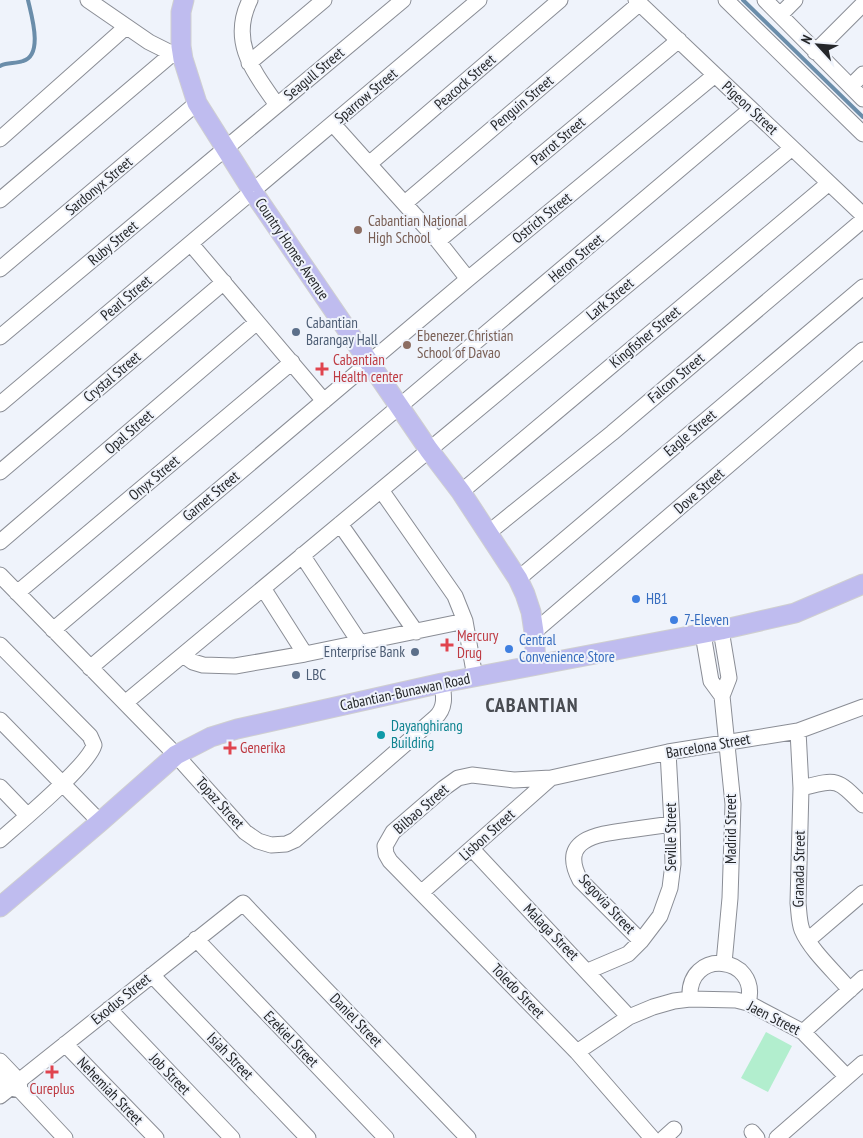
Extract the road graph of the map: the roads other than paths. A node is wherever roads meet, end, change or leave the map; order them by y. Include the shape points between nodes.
1 (88, 0) edge
2 (184, 0) edge
3 (250, 0) edge
4 (324, 0) edge
5 (403, 0) edge
6 (479, 0) edge
7 (560, 0) edge
8 (726, 0) edge
9 (765, 0) edge
10 (795, 0) edge
11 (638, 2) edge
12 (863, 4) edge
13 (780, 15) junction
14 (126, 27) junction
15 (679, 40) junction
16 (815, 52) junction
17 (178, 57) junction
18 (249, 63) junction
19 (863, 74) edge
20 (715, 75) junction
21 (851, 86) junction
22 (863, 98) edge
23 (198, 103) junction
24 (277, 105) junction
25 (752, 110) junction
26 (333, 124) junction
27 (863, 134) edge
28 (0, 139) edge
29 (792, 148) junction
30 (225, 149) junction
31 (369, 164) junction
32 (829, 183) junction
33 (253, 192) junction
34 (0, 200) edge
35 (405, 203) junction
36 (863, 215) edge
37 (863, 220) edge
38 (438, 241) junction
39 (191, 244) junction
40 (0, 269) edge
41 (468, 279) junction
42 (224, 282) junction
43 (863, 287) edge
44 (257, 322) junction
45 (0, 337) edge
46 (863, 350) edge
47 (292, 362) junction
48 (370, 362) junction
49 (324, 401) junction
50 (0, 404) edge
51 (400, 407) junction
52 (429, 450) junction
53 (0, 472) edge
54 (382, 490) junction
55 (461, 492) junction
56 (340, 524) junction
57 (488, 533) junction
58 (0, 542) edge
59 (302, 556) junction
60 (0, 576) edge
61 (518, 579) junction
62 (863, 584) edge
63 (263, 588) junction
64 (17, 593) junction
65 (465, 622) junction
66 (53, 630) junction
67 (416, 632) junction
68 (534, 632) junction
69 (712, 632) junction
70 (360, 643) junction
71 (0, 645) edge
72 (305, 654) junction
73 (183, 655) junction
74 (536, 665) junction
75 (90, 668) junction
76 (475, 677) junction
77 (442, 682) junction
78 (125, 703) junction
79 (862, 709) edge
80 (0, 720) edge
81 (798, 731) junction
82 (728, 742) junction
83 (668, 752) junction
84 (176, 755) junction
85 (551, 778) junction
86 (62, 783) junction
87 (0, 787) edge
88 (801, 788) junction
89 (863, 805) edge
90 (27, 815) junction
91 (100, 822) junction
92 (672, 824) junction
93 (0, 840) edge
94 (385, 846) joint
95 (472, 849) junction
96 (422, 892) junction
97 (863, 893) edge
98 (243, 902) joint
99 (0, 907) edge
100 (196, 940) junction
101 (808, 940) junction
102 (641, 941) junction
103 (724, 963) junction
104 (588, 971) junction
105 (152, 974) junction
106 (863, 978) edge
107 (850, 990) junction
108 (690, 999) junction
109 (748, 1003) junction
110 (109, 1009) junction
111 (629, 1017) junction
112 (804, 1032) junction
113 (65, 1044) junction
114 (577, 1052) junction
115 (0, 1061) edge
116 (863, 1062) edge
117 (847, 1077) junction
118 (10, 1087) edge
119 (65, 1138) edge
120 (156, 1138) edge
121 (232, 1138) edge
122 (308, 1138) edge
123 (386, 1138) edge
124 (468, 1138) edge
125 (652, 1138) edge
126 (777, 1138) edge

1 - 14 street
2 - 17 main road, Country Homes Avenue
3 - 18 street via 243,17 242,32
4 - 18 street
5 - 24 street, Seagull Street
6 - 26 street, Sparrow Street
7 - 31 street, Peacock Street
8 - 27 street
9 - 13 street
10 - 13 street
11 - 15 street, Pigeon Street
11 - 35 street, Penguin Street
12 - 16 street
13 - 16 street
14 - 17 street
14 - 28 street
15 - 20 street, Pigeon Street
15 - 38 street, Parrot Street
16 - 21 street
17 - 23 main road, Country Homes Avenue
17 - 34 street
18 - 24 street
19 - 21 street
20 - 25 street, Pigeon Street
20 - 41 street, Ostrich Street
21 - 22 street
23 - 30 main road, Country Homes Avenue
23 - 40 street, Sardonyx Street
24 - 30 street, Seagull Street
25 - 29 street, Pigeon Street
25 - 51 street, Heron Street
26 - 31 street
26 - 33 street, Sparrow Street
29 - 32 street, Pigeon Street
29 - 52 street, Lark Street
30 - 33 main road, Country Homes Avenue
30 - 45 street, Ruby Street
31 - 35 street
32 - 36 street, Pigeon Street
32 - 55 street, Kingfisher Street
33 - 39 street, Pearl Street
33 - 48 main road, Country Homes Avenue
35 - 38 street
37 - 57 street, Falcon Street
38 - 41 street
39 - 42 street
39 - 50 street, Pearl Street
41 - 48 street, Ostrich Street
42 - 44 street
42 - 53 street, Crystal Street
43 - 61 street, Eagle Street
44 - 47 street
44 - 58 street, Opal Street
46 - 68 street, Dove Street
47 - 49 street
47 - 64 street, Onyx Street
48 - 49 street, Garnet Street
48 - 51 main road, Country Homes Avenue
49 - 66 street, Garnet Street
51 - 52 main road, Country Homes Avenue
51 - 75 street, Heron Street
52 - 54 street, Lark Street
52 - 55 main road, Country Homes Avenue
54 - 56 street, Lark Street
54 - 65 street via 447,582
55 - 57 main road, Country Homes Avenue
56 - 59 street, Lark Street
56 - 67 street
57 - 61 main road, Country Homes Avenue
59 - 63 street, Lark Street
59 - 70 street
60 - 64 street, Topaz Street
61 - 68 main road, Country Homes Avenue via 526,594
62 - 69 main road, Cabantian-Bunawan Road via 795,613
63 - 72 street
63 - 73 street, Lark Street
64 - 66 street, Topaz Street
65 - 67 street
65 - 76 street
66 - 75 street, Topaz Street
67 - 70 street
68 - 74 main road, Country Homes Avenue
69 - 74 main road, Cabantian-Bunawan Road
69 - 82 street, Madrid Street via 729,678 722,696
70 - 72 street
71 - 86 street via 93,738 92,751
72 - 73 street via 222,667 193,662
73 - 78 street, Lark Street
74 - 76 main road, Cabantian-Bunawan Road
75 - 78 street, Topaz Street
76 - 77 main road, Cabantian-Bunawan Road
77 - 84 main road, Cabantian-Bunawan Road via 237,729 211,737
77 - 84 street, Topaz Street via 444,703 439,714 295,840 286,844 271,845 252,838
78 - 84 street, Topaz Street
79 - 81 street, Barcelona Street
80 - 86 street
81 - 82 street, Barcelona Street
81 - 88 street, Granada Street
82 - 83 street, Barcelona Street
82 - 103 street, Madrid Street via 732,845
83 - 85 street, Barcelona Street
83 - 92 street, Seville Street
84 - 91 main road, Cabantian-Bunawan Road
85 - 94 street, Bilbao Street via 514,780 472,775 458,778 406,820
85 - 95 street, Lisbon Street
86 - 90 street
86 - 91 street
87 - 90 street
88 - 89 street via 837,782
88 - 101 street, Granada Street via 798,903 802,929
90 - 93 street
91 - 99 main road, Cabantian-Bunawan Road
92 - 102 street, Seville Street via 670,888 660,916
92 - 102 street, Segovia Street via 599,834 583,842 574,858 574,868 580,880
94 - 96 street, Toledo Street via 390,861
95 - 96 street, Lisbon Street
95 - 104 street, Malaga Street
96 - 114 street, Toledo Street
97 - 101 street
98 - 100 street, Exodus Street
98 - 124 street, Daniel Street
100 - 105 street, Exodus Street
100 - 123 street, Ezekiel Street
101 - 107 street, Granada Street
102 - 104 street, Seville Street via 628,954
103 - 108 street via 710,964 698,972 691,985
103 - 109 street via 744,975 750,991
104 - 111 street, Malaga Street
105 - 110 street, Exodus Street
105 - 122 street, Isiah Street
106 - 107 street
107 - 112 street
108 - 109 street, Jaen Street
108 - 111 street, Jaen Street via 653,1007
109 - 112 street, Jaen Street
110 - 113 street, Exodus Street
110 - 121 street, Job Street
111 - 114 street, Jaen Street
112 - 117 street, Jaen Street
113 - 118 street, Exodus Street
113 - 120 street, Nehemiah Street
114 - 125 street, Toledo Street
115 - 118 street
116 - 117 street
117 - 126 street
118 - 119 street

